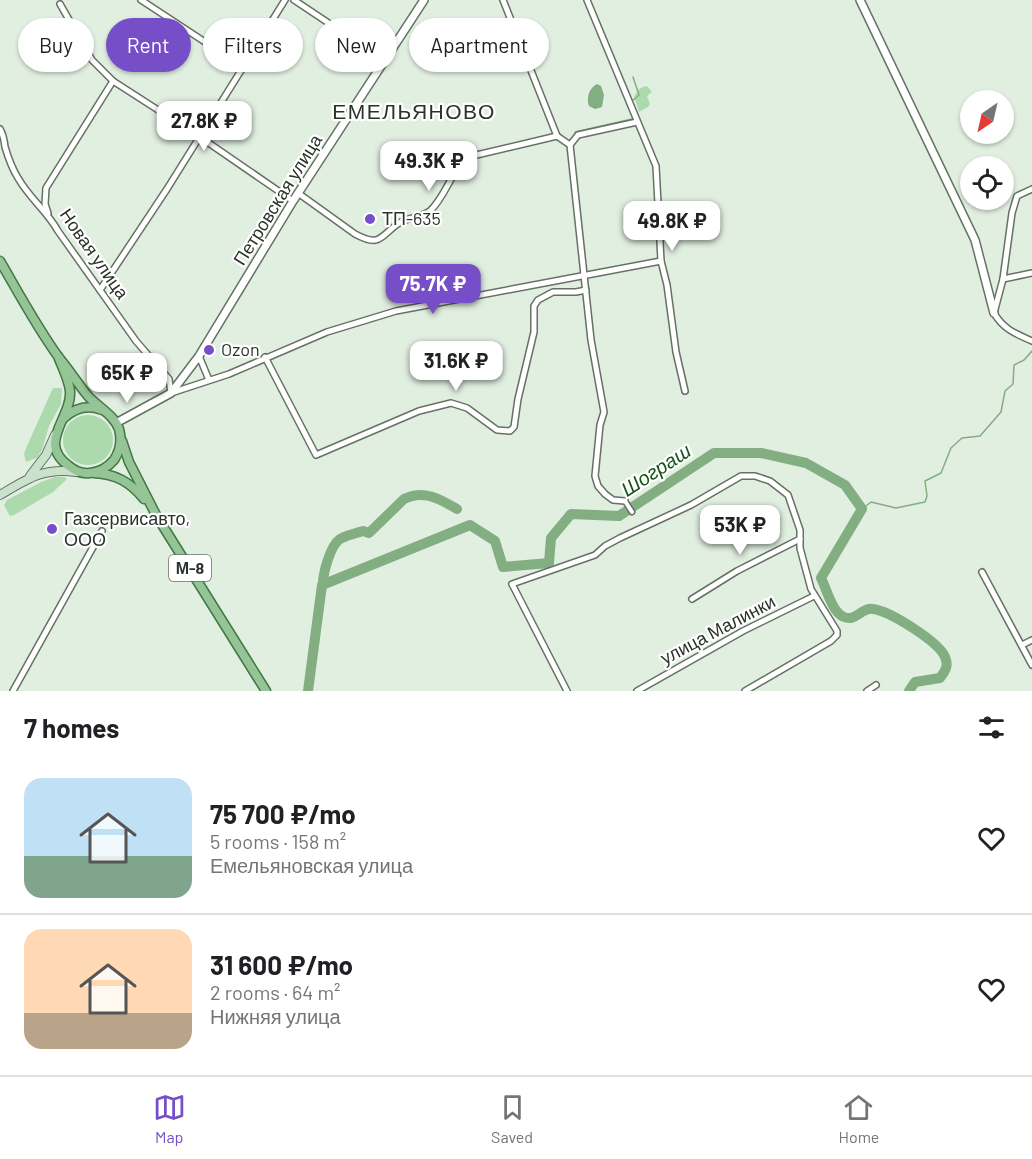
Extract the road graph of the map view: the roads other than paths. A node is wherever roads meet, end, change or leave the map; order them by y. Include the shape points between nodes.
1 (141, 0) edge
2 (285, 0) edge
3 (294, 0) edge
4 (424, 0) edge
5 (503, 0) edge
6 (587, 0) edge
7 (860, 0) edge
8 (60, 4) dead end
9 (274, 18) edge
10 (321, 18) edge
11 (397, 40) edge
12 (203, 41) edge
13 (240, 72) edge
14 (376, 72) edge
15 (113, 81) junction
16 (637, 122) junction
17 (0, 129) edge
18 (200, 136) junction
19 (557, 136) junction
20 (570, 145) junction
21 (1032, 189) edge
22 (298, 193) junction
23 (293, 201) junction
24 (49, 215) junction
25 (0, 261) edge
26 (661, 261) junction
27 (1032, 273) edge
28 (584, 275) junction
29 (1003, 279) junction
30 (100, 290) junction
31 (586, 290) junction
32 (994, 313) junction
33 (1032, 341) edge
34 (58, 356) junction
35 (199, 356) junction
36 (265, 357) junction
37 (209, 380) junction
38 (685, 391) dead end
39 (171, 393) junction
40 (62, 421) junction
41 (116, 423) junction
42 (57, 430) junction
43 (78, 472) junction
44 (90, 473) junction
45 (30, 477) junction
46 (0, 495) edge
47 (625, 501) joint
48 (632, 512) dead end
49 (156, 515) junction
50 (102, 531) dead end
51 (800, 539) junction
52 (982, 572) dead end
53 (814, 596) junction
54 (693, 599) dead end
55 (1032, 640) edge
56 (1022, 645) junction
57 (1032, 665) edge
58 (876, 685) dead end
59 (13, 691) edge
60 (266, 691) edge
61 (567, 691) edge
62 (637, 691) edge
63 (745, 691) edge
64 (867, 691) edge

1 - 12 street
2 - 9 street
3 - 10 street
4 - 11 street, Петровская улица
5 - 19 street
6 - 16 street
7 - 32 street via 975,240
8 - 15 street via 92,60
13 - 18 street
14 - 22 street, Петровская улица
15 - 18 street
15 - 24 street via 46,188
16 - 20 street via 578,135
16 - 26 street via 656,166
17 - 24 street, Новая улица via 16,176
18 - 23 street
18 - 30 street
19 - 20 street
19 - 22 street via 468,157 430,211 402,221 378,240 355,234
20 - 28 street
21 - 29 street via 1017,196
22 - 23 street, Петровская улица
23 - 35 street, Петровская улица
24 - 30 street, Новая улица
25 - 34 main road, М-8
26 - 28 street
26 - 38 street
27 - 29 street
28 - 31 street
28 - 36 street via 396,311 327,332
29 - 32 street
30 - 39 street, Новая улица via 169,379
31 - 36 street via 553,292 534,306 534,332 510,431 496,430 467,408 451,403 418,411 315,454
31 - 47 street via 604,412 595,476 605,494 613,500
32 - 33 street via 1012,333
34 - 40 main road, М-8 via 70,389
34 - 41 main road, М-8
35 - 37 street
35 - 39 street, Петровская улица
36 - 37 street
37 - 39 street
39 - 41 street, Петровская улица
40 - 41 main road via 84,407 99,409
40 - 42 main road, М-8
41 - 44 main road via 120,446 115,459
41 - 49 main road, М-8 via 129,462
42 - 43 main road via 55,441 60,457
42 - 45 main road
43 - 44 main road, М-8
43 - 45 main road via 54,470
44 - 49 main road, М-8 via 125,480
45 - 46 main road
47 - 48 street
49 - 60 main road, М-8
50 - 59 street
51 - 53 street
51 - 54 street via 737,570
51 - 61 street via 788,495 770,481 741,476 605,546 595,555 512,584
52 - 56 street
53 - 62 street, улица Малинки
53 - 63 street via 837,635
55 - 56 street
56 - 57 street
58 - 64 street

